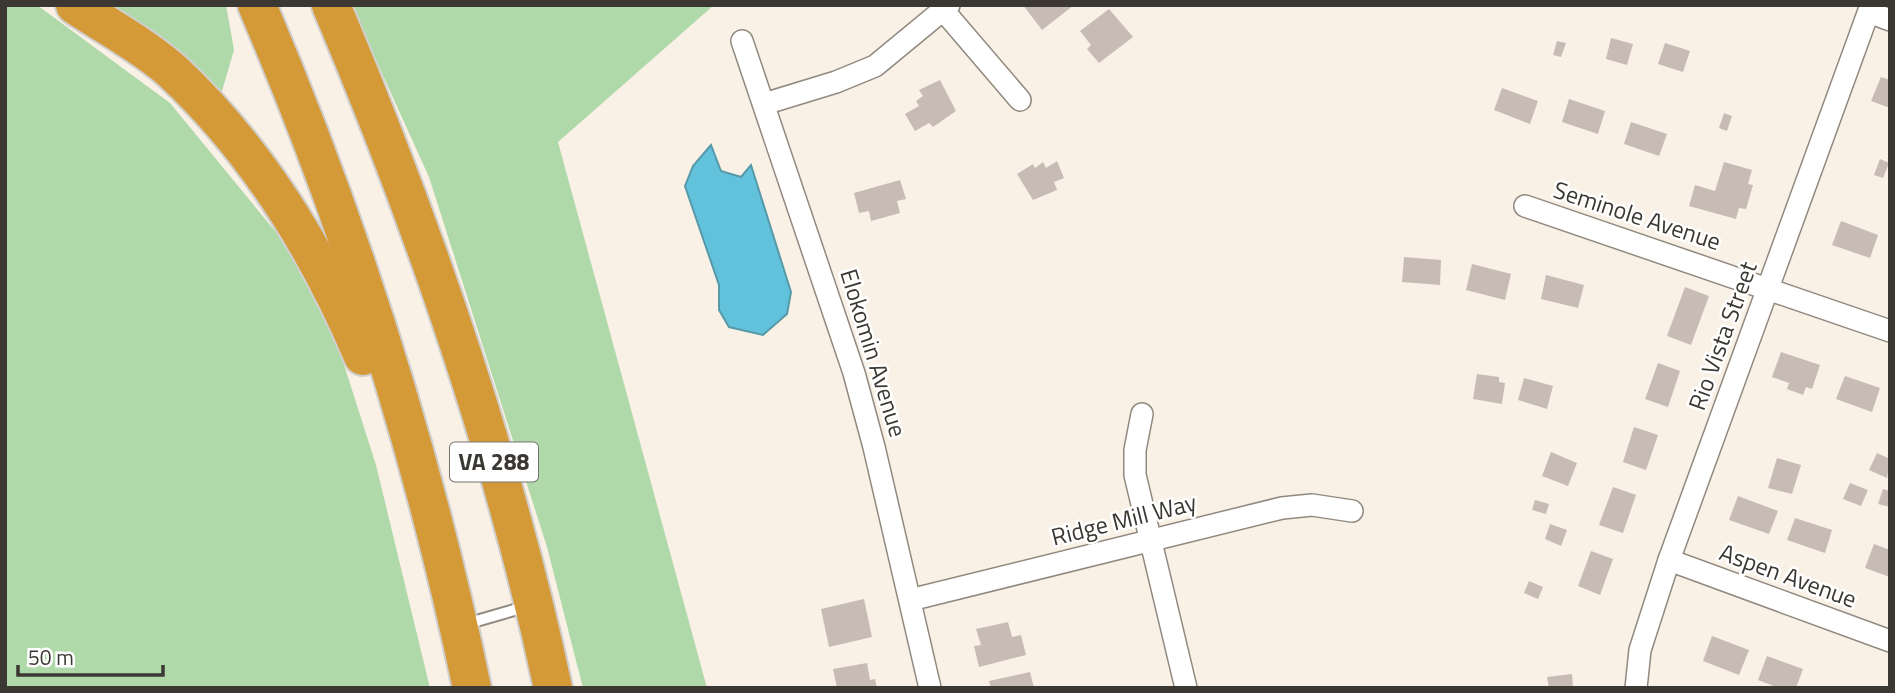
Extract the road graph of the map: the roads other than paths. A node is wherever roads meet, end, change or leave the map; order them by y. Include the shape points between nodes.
1 (75, 5) edge
2 (257, 5) edge
3 (331, 5) edge
4 (946, 8) edge
5 (1870, 9) edge
6 (1890, 20) edge
7 (742, 41) dead end
8 (1020, 100) dead end
9 (764, 104) junction
10 (1525, 206) dead end
11 (1769, 288) junction
12 (1890, 331) edge
13 (1142, 414) dead end
14 (412, 443) junction
15 (1352, 511) dead end
16 (1149, 541) junction
17 (1669, 560) junction
18 (909, 600) junction
19 (534, 604) junction
20 (459, 626) junction
21 (1890, 641) edge
22 (472, 688) edge
23 (552, 688) edge
24 (930, 688) edge
25 (1186, 688) edge
26 (1636, 688) edge

1 - 14 highway via 170,69 231,132 316,254 380,398
2 - 14 highway via 332,190
3 - 19 highway, VA 288 via 387,138 461,347
4 - 8 street
4 - 9 street via 874,66
5 - 6 street
5 - 11 street, Rio Vista Street
7 - 9 street, Elokomin Avenue
9 - 18 street, Elokomin Avenue via 854,373
10 - 11 street, Seminole Avenue
11 - 12 street, Seminole Avenue
11 - 17 street, Rio Vista Street
13 - 16 street via 1134,462
14 - 20 highway, VA 288
15 - 16 street, Ridge Mill Way via 1297,506
16 - 18 street, Ridge Mill Way
16 - 25 street
17 - 21 street, Aspen Avenue
17 - 26 street, Rio Vista Street via 1640,650
18 - 24 street, Elokomin Avenue
19 - 20 lane
19 - 23 highway, VA 288
20 - 22 highway, VA 288

